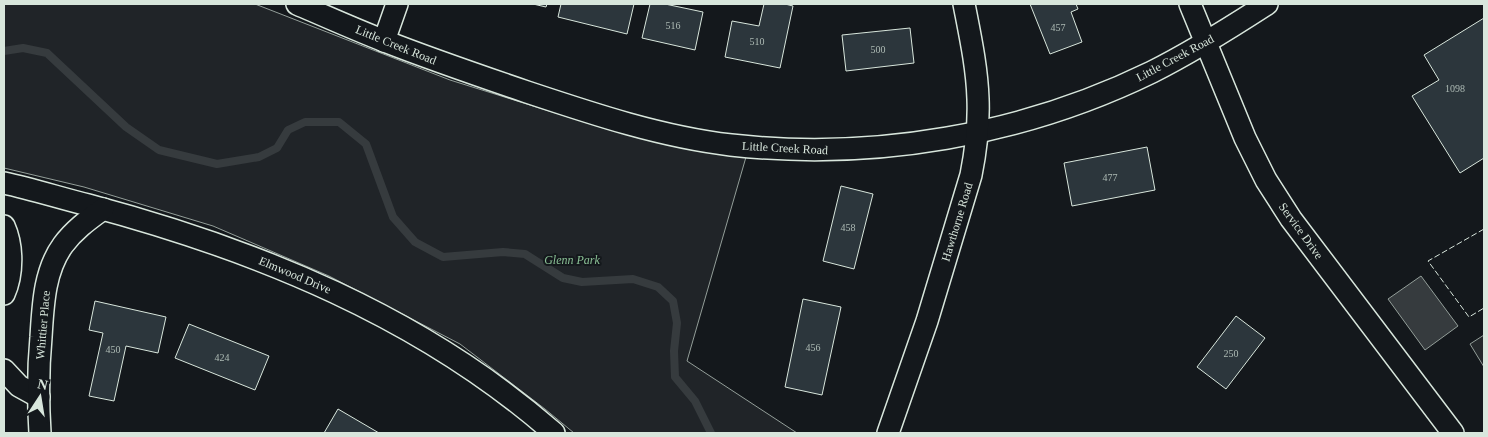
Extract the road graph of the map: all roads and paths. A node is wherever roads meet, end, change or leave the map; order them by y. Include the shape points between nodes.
1 (297, 4) edge
2 (397, 4) edge
3 (964, 4) edge
4 (1190, 4) edge
5 (1267, 4) edge
6 (384, 41) junction
7 (1206, 44) junction
8 (978, 132) junction
9 (4, 183) edge
10 (103, 209) junction
11 (4, 226) edge
12 (4, 294) edge
13 (4, 370) edge
14 (39, 396) junction
15 (40, 433) edge
16 (554, 433) edge
17 (888, 433) edge
18 (1453, 433) edge

1 - 6 street, Little Creek Road
2 - 6 street
3 - 8 street, Hawthorne Road via 975,64
4 - 7 street, Service Drive
5 - 7 street, Little Creek Road
6 - 8 street, Little Creek Road via 566,105 678,136 729,145 780,150 832,150 884,147
7 - 8 street, Little Creek Road via 1095,96
7 - 18 street, Service Drive via 1244,138 1266,180 1291,219
8 - 17 street, Hawthorne Road via 971,175 927,321
9 - 10 street, Elmwood Drive
10 - 14 street, Whittier Place via 80,226 62,246 50,272 43,298
10 - 16 street, Elmwood Drive via 220,245 333,291 402,326 467,366
11 - 12 street via 10,252 10,273
13 - 14 street via 19,386
14 - 15 street, Whittier Place

